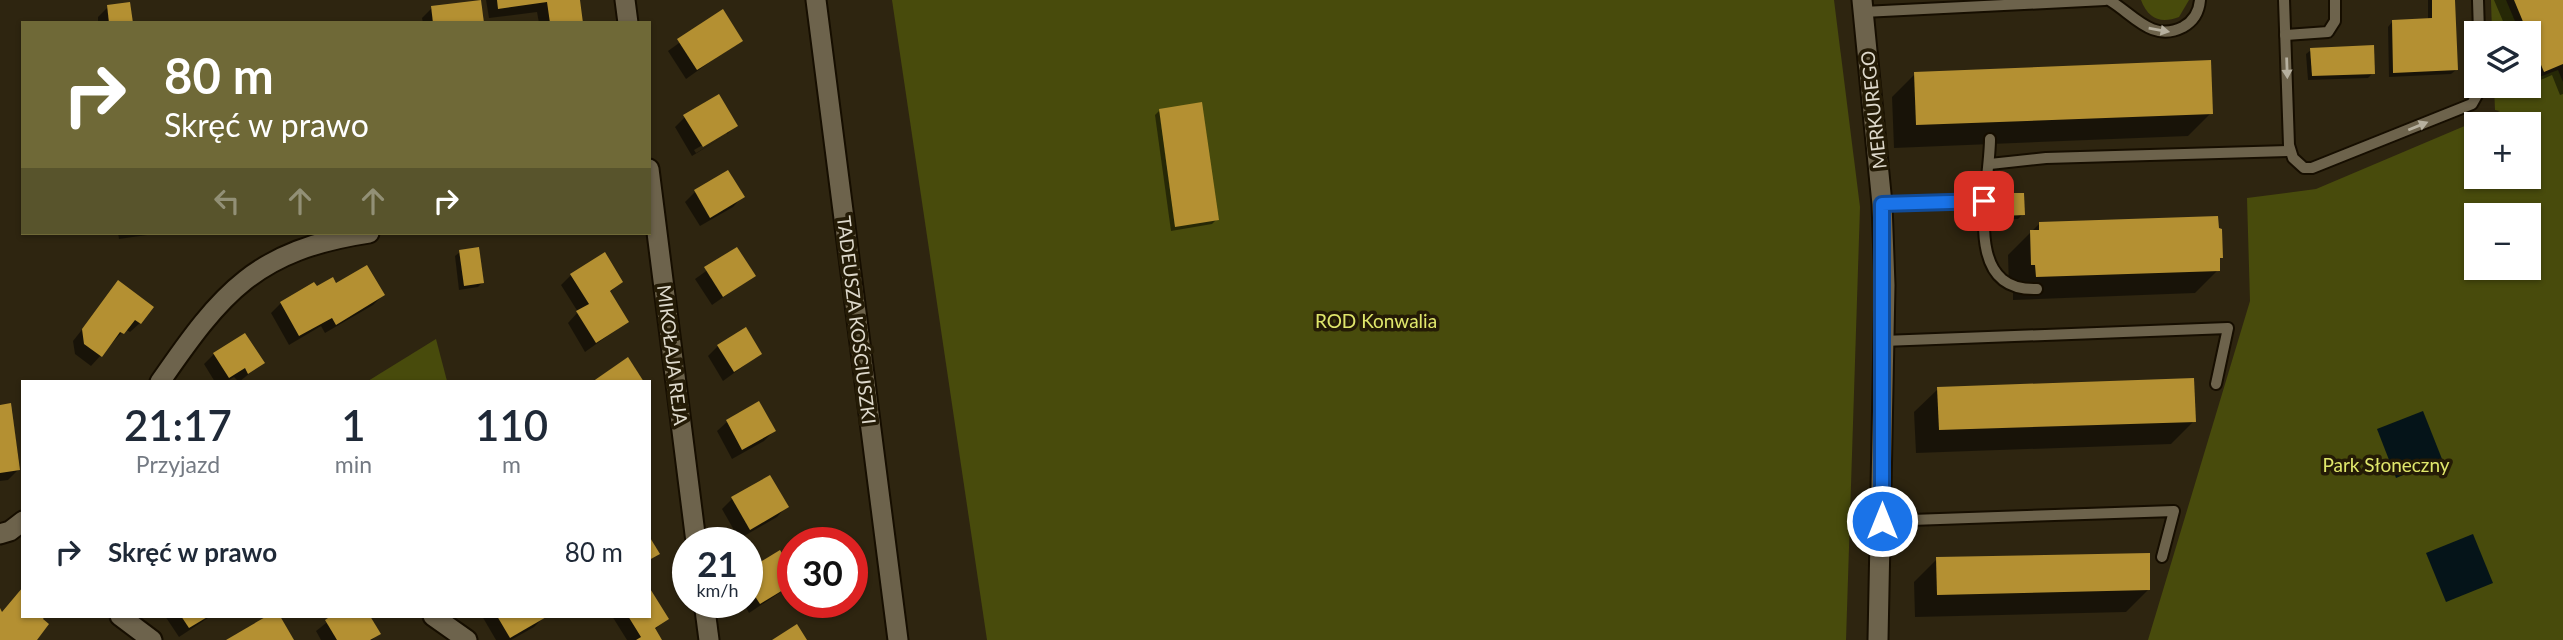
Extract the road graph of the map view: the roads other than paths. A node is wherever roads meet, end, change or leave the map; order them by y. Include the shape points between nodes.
1 (625, 0) edge
2 (816, 0) edge
3 (2107, 0) edge
4 (2200, 0) edge
5 (2284, 0) edge
6 (2335, 0) edge
7 (2478, 0) edge
8 (1862, 6) edge
9 (628, 21) edge
10 (2479, 21) edge
11 (2286, 35) junction
12 (2475, 98) edge
13 (1990, 139) dead end
14 (2290, 151) junction
15 (1990, 164) junction
16 (651, 191) edge
17 (1984, 201) junction
18 (1882, 204) junction
19 (356, 235) edge
20 (2037, 289) dead end
21 (1883, 341) junction
22 (161, 380) edge
23 (2216, 384) dead end
24 (1882, 521) junction
25 (694, 527) edge
26 (2162, 557) dead end
27 (123, 618) edge
28 (436, 618) edge
29 (706, 618) edge
30 (152, 640) edge
31 (467, 640) edge
32 (709, 640) edge
33 (898, 640) edge
34 (1878, 640) edge

1 - 9 street
2 - 33 street, TADEUSZA KOŚCIUSZKI
3 -> 4 lane via 2159,32 2186,26 2196,16
3 - 8 lane
5 - 11 lane
6 - 11 lane via 2335,22 2328,32
7 - 10 lane
8 - 18 street, MERKUREGO
11 -> 14 lane
14 -> 12 lane via 2300,166 2312,168 2472,104
13 - 15 lane
14 - 15 lane via 2046,158
15 - 17 lane
16 - 25 street, MIKOŁAJA REJA
17 - 18 lane
17 - 20 lane via 1990,264 1996,274 2014,288
18 - 21 street, MERKUREGO
19 - 22 street via 329,239 272,262 239,282 193,332
21 - 23 lane via 2228,328
21 - 24 street, MERKUREGO
24 - 26 lane via 2174,511
24 - 34 street, MERKUREGO
27 - 30 street
28 - 31 street
29 - 32 street

